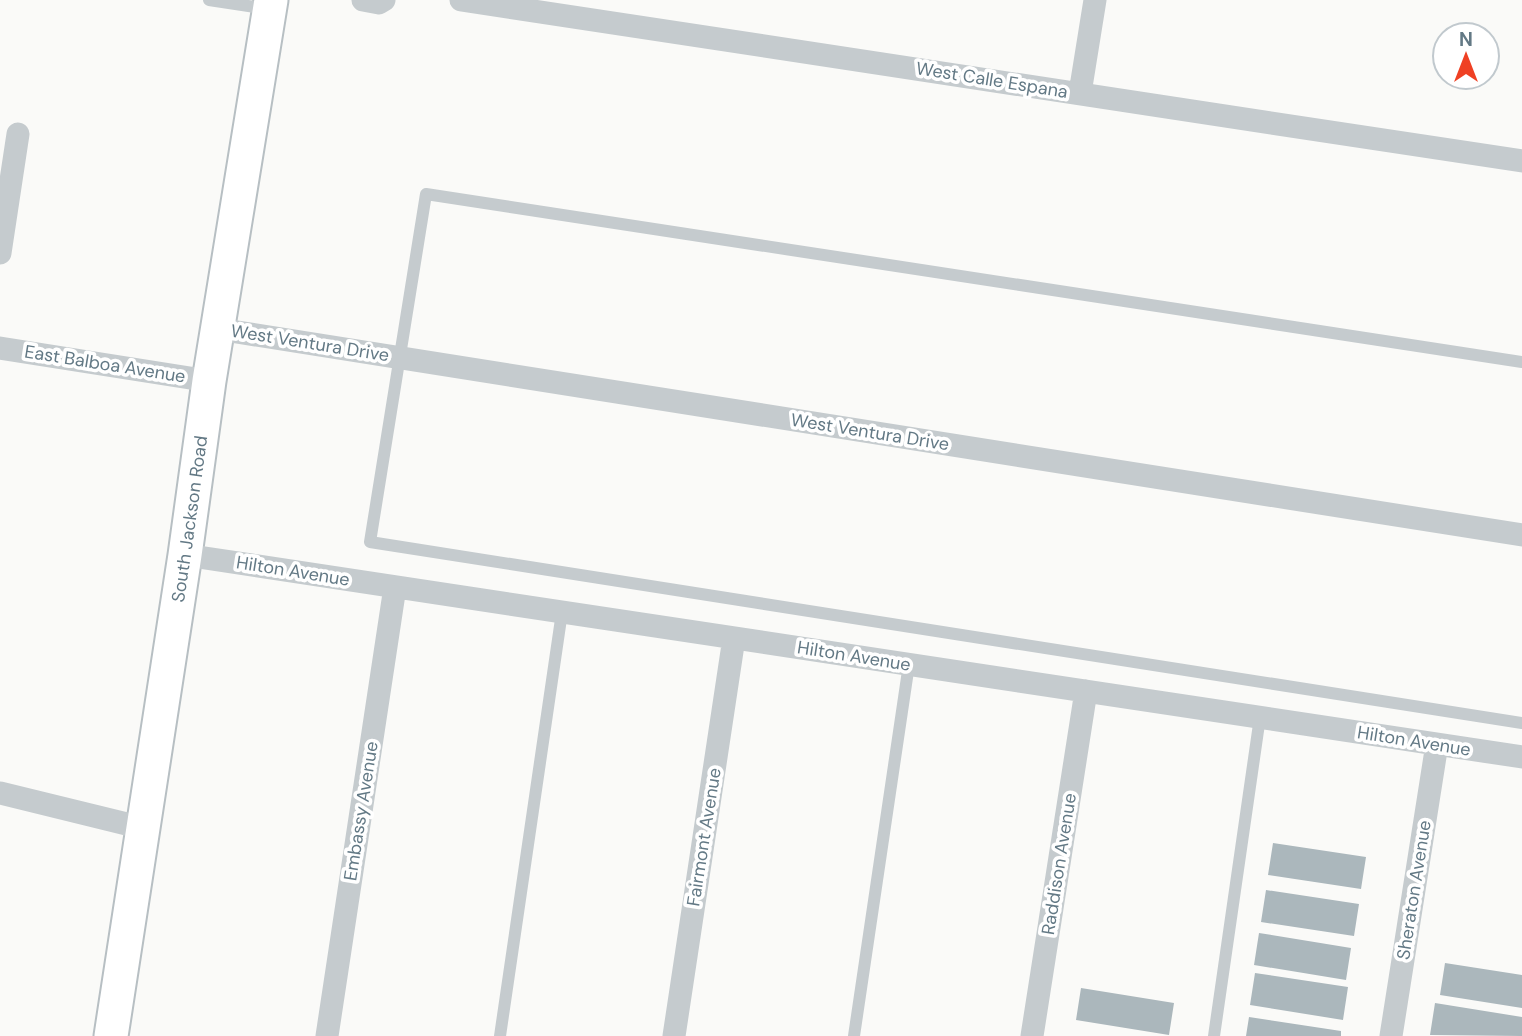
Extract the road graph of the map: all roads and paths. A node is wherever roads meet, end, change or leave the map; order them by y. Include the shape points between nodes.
1 (209, 0) edge
2 (363, 0) edge
3 (384, 0) edge
4 (461, 0) edge
5 (1095, 0) edge
6 (270, 4) edge
7 (544, 6) edge
8 (1080, 93) junction
9 (18, 134) dead end
10 (1522, 161) edge
11 (0, 253) edge
12 (218, 329) junction
13 (0, 348) edge
14 (399, 358) junction
15 (1522, 362) edge
16 (209, 380) junction
17 (1522, 535) edge
18 (185, 555) junction
19 (395, 587) junction
20 (562, 612) junction
21 (734, 638) junction
22 (909, 664) junction
23 (1086, 691) junction
24 (1260, 717) junction
25 (1522, 723) edge
26 (1437, 744) junction
27 (1522, 757) edge
28 (0, 793) edge
29 (143, 828) junction
30 (111, 1036) edge
31 (327, 1036) edge
32 (500, 1036) edge
33 (674, 1036) edge
34 (854, 1036) edge
35 (1032, 1036) edge
36 (1214, 1036) edge
37 (1391, 1036) edge

1 - 6 lane
2 - 3 street
4 - 7 street, West Calle Espana
5 - 8 street
6 - 12 main road, South Jackson Road
7 - 8 street, West Calle Espana
8 - 10 street, West Calle Espana
9 - 11 street
12 - 14 street, West Ventura Drive
12 - 16 main road, South Jackson Road
13 - 16 street, East Balboa Avenue
14 - 15 lane via 426,194
14 - 17 street, West Ventura Drive
14 - 25 lane via 370,542
16 - 18 main road, South Jackson Road
18 - 19 street, Hilton Avenue
18 - 29 main road, South Jackson Road
19 - 20 street, Hilton Avenue
19 - 31 street, Embassy Avenue
20 - 21 street, Hilton Avenue
20 - 32 lane
21 - 22 street, Hilton Avenue
21 - 33 street, Fairmont Avenue
22 - 23 street, Hilton Avenue
22 - 34 lane
23 - 24 street, Hilton Avenue
23 - 35 street, Raddison Avenue
24 - 26 street, Hilton Avenue
24 - 36 lane
26 - 27 street, Hilton Avenue
26 - 37 street, Sheraton Avenue
28 - 29 street
29 - 30 main road, South Jackson Road

